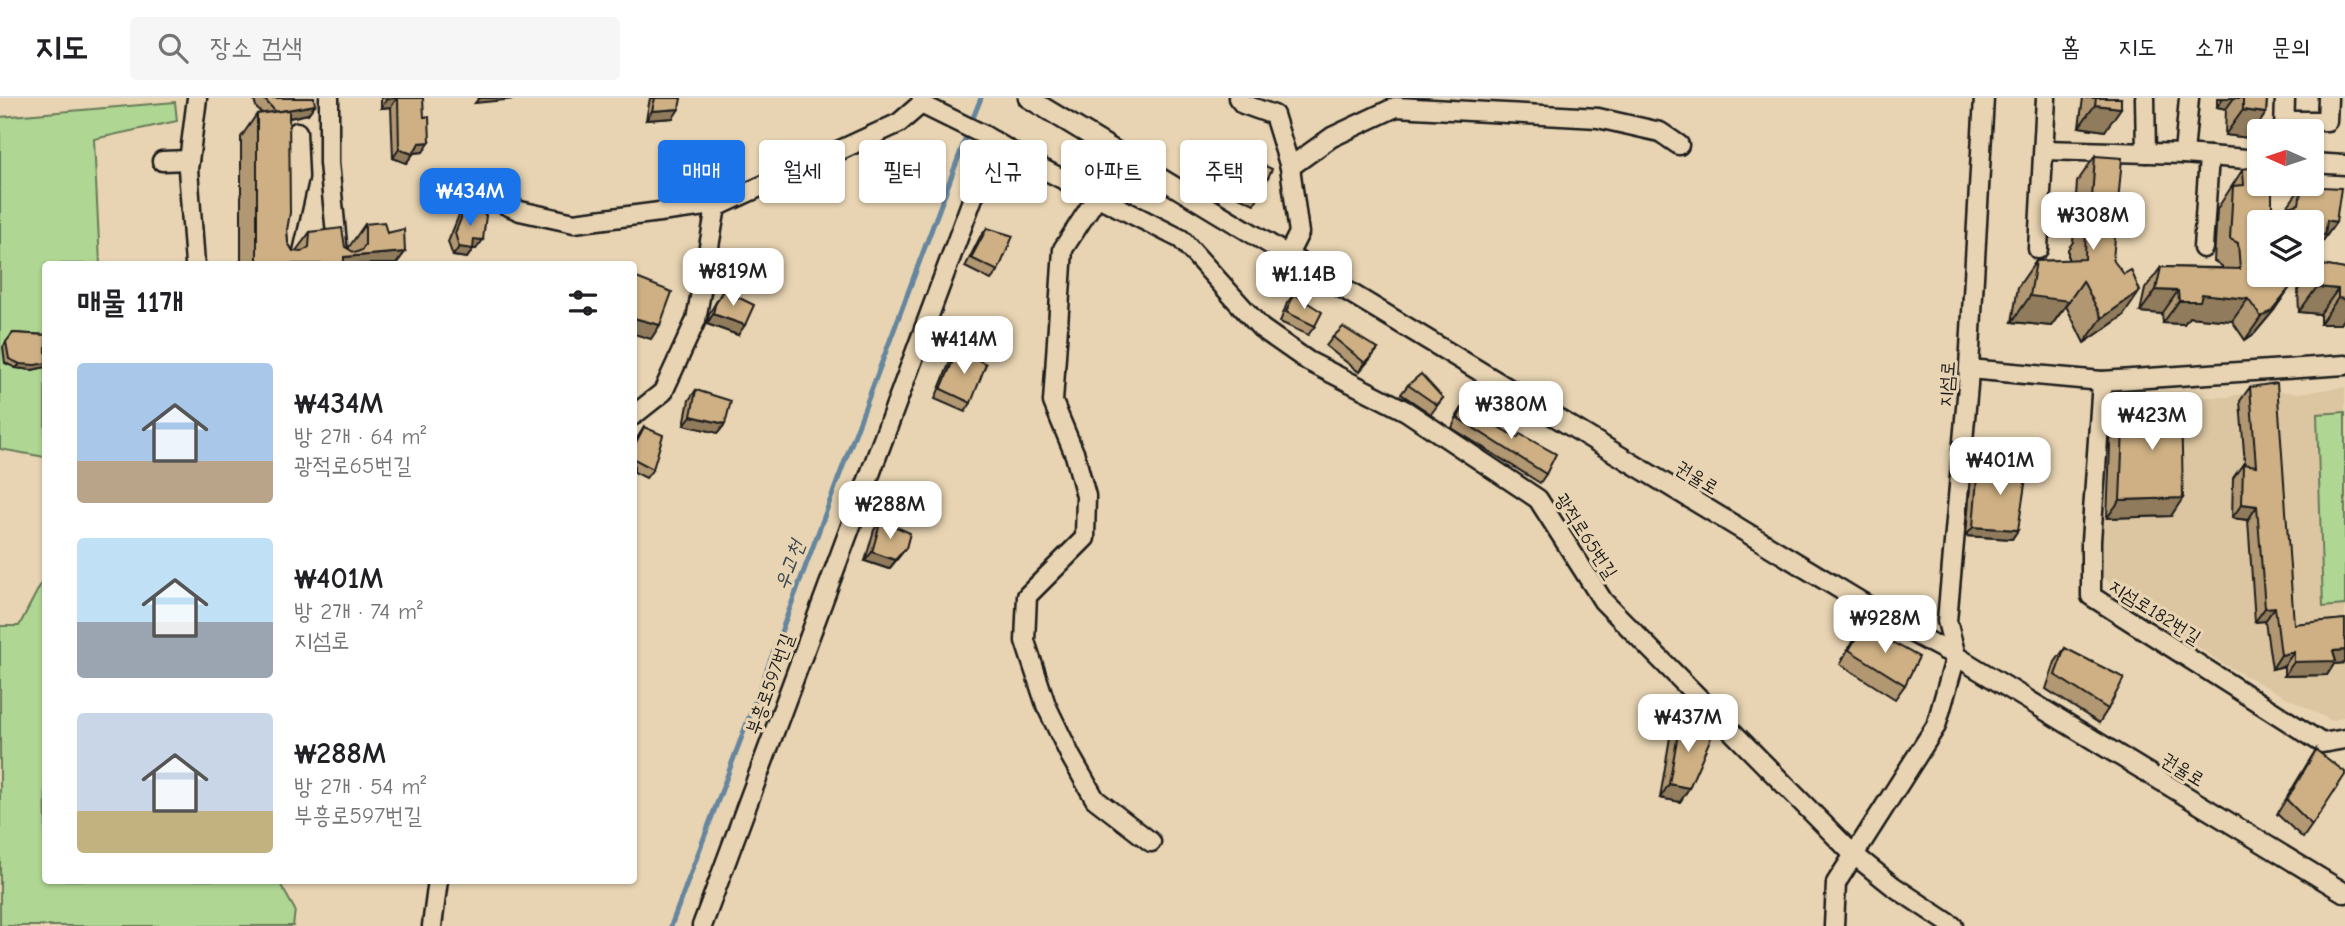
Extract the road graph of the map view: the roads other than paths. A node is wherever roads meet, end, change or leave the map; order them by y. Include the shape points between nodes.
1 (197, 98) edge
2 (329, 98) edge
3 (1028, 98) edge
4 (1238, 98) edge
5 (1984, 98) edge
6 (2046, 98) edge
7 (2145, 98) edge
8 (2189, 98) edge
9 (2285, 98) edge
10 (2328, 98) edge
11 (921, 101) edge
12 (2285, 119) edge
13 (2324, 121) edge
14 (297, 132) dead end
15 (988, 137) junction
16 (1679, 145) dead end
17 (2044, 150) junction
18 (2146, 153) junction
19 (2184, 153) junction
20 (2209, 156) junction
21 (2247, 159) edge
22 (189, 160) junction
23 (162, 162) dead end
24 (2324, 164) edge
25 (2345, 165) edge
26 (1290, 167) junction
27 (1061, 178) edge
28 (477, 192) dead end
29 (1092, 203) edge
30 (1112, 203) edge
31 (722, 204) junction
32 (2203, 248) dead end
33 (2038, 249) dead end
34 (1288, 255) junction
35 (195, 261) edge
36 (283, 261) edge
37 (339, 261) edge
38 (2345, 365) edge
39 (1969, 369) junction
40 (2102, 381) junction
41 (637, 413) edge
42 (1956, 656) junction
43 (2345, 739) edge
44 (1151, 842) dead end
45 (1853, 854) junction
46 (437, 884) edge
47 (2345, 893) edge
48 (432, 926) edge
49 (702, 926) edge
50 (1834, 926) edge
51 (1953, 926) edge

1 - 22 street
2 - 37 street via 329,163
3 - 34 street, 권율로
4 - 26 street via 1274,115
5 - 39 street, 지섬로
6 - 17 street
7 - 18 street
8 - 19 street
9 - 12 street
10 - 13 street
11 - 15 street, 광적로65번길
11 - 31 street, 광적로65번길 via 899,123
14 - 36 street via 299,177
15 - 27 street, 광적로65번길
15 - 49 street, 부흥로597번길
16 - 26 street via 1660,132 1598,118 1396,107 1332,137
17 - 18 street
17 - 33 street
18 - 19 street
19 - 20 street
20 - 21 street
20 - 32 street
22 - 23 street
22 - 35 street
24 - 25 street
26 - 34 street via 1299,233
28 - 31 street, 광적로65번길 via 520,211 574,223
29 - 44 street via 1063,249 1053,402 1076,455 1086,496 1085,538 1027,596 1025,641 1046,705 1095,799
30 - 45 street, 광적로65번길 via 1181,239 1261,328 1308,362 1406,411 1538,499 1603,601
31 - 41 street via 716,207 696,320 663,392
34 - 42 street, 권율로
38 - 40 street
39 - 40 street
39 - 42 street, 지섬로 via 1947,621
40 - 43 street, 지섬로182번길 via 2091,596 2322,743
42 - 45 street via 1936,726
42 - 47 street, 권율로
45 - 50 street via 1836,883
45 - 51 street, 광적로65번길
46 - 48 street

